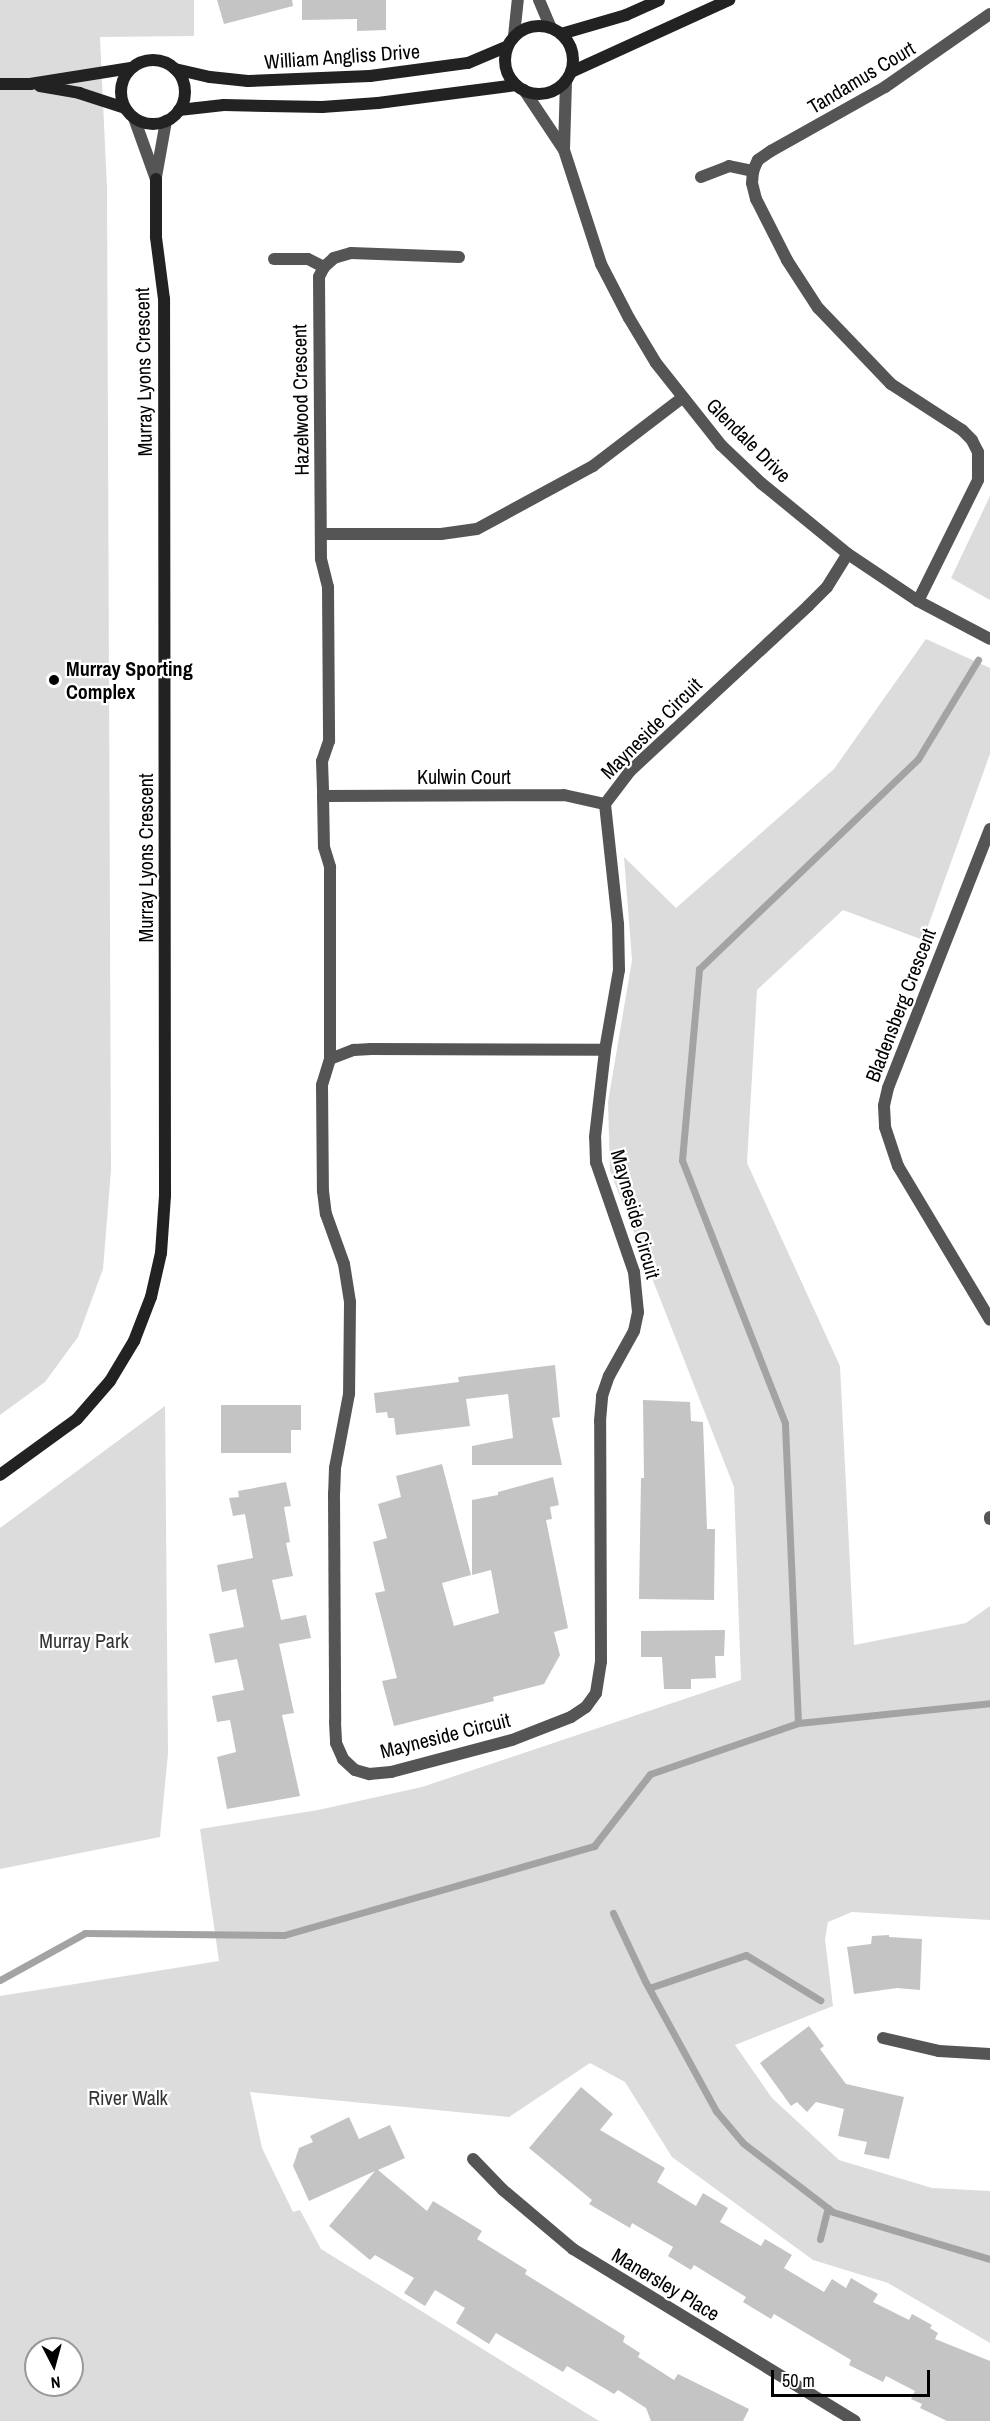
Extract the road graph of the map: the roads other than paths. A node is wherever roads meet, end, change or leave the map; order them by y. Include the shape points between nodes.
1 (518, 0) edge
2 (539, 0) edge
3 (659, 0) edge
4 (729, 0) edge
5 (990, 14) edge
6 (556, 31) junction
7 (511, 41) junction
8 (131, 68) junction
9 (175, 69) junction
10 (569, 77) junction
11 (0, 84) edge
12 (30, 84) junction
13 (520, 88) junction
14 (125, 108) junction
15 (179, 110) junction
16 (134, 118) junction
17 (166, 121) junction
18 (564, 150) junction
19 (753, 171) junction
20 (701, 177) dead end
21 (156, 178) junction
22 (459, 257) dead end
23 (274, 259) dead end
24 (324, 267) junction
25 (682, 398) junction
26 (321, 534) junction
27 (848, 554) junction
28 (918, 601) junction
29 (990, 639) edge
30 (323, 796) junction
31 (605, 804) junction
32 (990, 829) edge
33 (606, 1050) junction
34 (330, 1059) junction
35 (990, 1320) edge
36 (0, 1475) edge
37 (883, 2038) dead end
38 (990, 2054) edge
39 (473, 2159) dead end
40 (855, 2421) edge

1 - 7 street
2 - 6 street
3 - 6 street via 626,15
4 - 10 street
5 - 19 street, Tandamus Court via 885,87 771,151 758,160
6 - 7 street via 531,26
6 - 10 street via 573,51
7 - 9 street, William Angliss Drive via 468,63 370,76 248,81
7 - 13 street via 506,66
8 - 9 street via 153,60
8 - 12 street
8 - 14 street via 121,87
9 - 15 street via 184,88
10 - 13 street via 546,93
10 - 18 street, Glendale Drive
11 - 12 street
12 - 14 street via 79,93
13 - 15 street via 322,107 214,106
13 - 18 street, Glendale Drive
14 - 16 street
15 - 17 street
16 - 17 street via 155,124
16 - 21 street, Murray Lyons Crescent
17 - 21 street, Murray Lyons Crescent
18 - 25 street, Glendale Drive via 601,264 650,354
19 - 20 street via 729,166
19 - 28 street via 756,199 787,260 818,308 891,384 962,430 978,452 978,480
21 - 36 street, Murray Lyons Crescent via 156,237 164,299 165,1196 161,1253 151,1297 138,1330 110,1382 77,1419
22 - 24 street via 351,253 334,258
23 - 24 street via 308,259
24 - 26 street, Hazelwood Crescent via 319,277 318,306
25 - 26 street via 593,466 477,529 441,534
25 - 27 street, Glendale Drive via 736,460
26 - 30 street, Hazelwood Crescent via 321,559 328,587 329,741 322,761
27 - 28 street, Glendale Drive
27 - 31 street, Mayneside Circuit via 814,600 630,771
28 - 29 street, Glendale Drive
30 - 31 street, Kulwin Court via 564,795
30 - 34 street, Mayneside Circuit via 324,847 330,867
31 - 33 street, Mayneside Circuit via 619,970
32 - 35 street, Bladensberg Crescent via 888,1088 885,1127 898,1166
33 - 34 street via 371,1049 354,1050
33 - 34 street, Mayneside Circuit via 596,1162 634,1272 638,1312 634,1331 602,1396 601,1662 596,1694 571,1717 512,1740 392,1772 369,1774 355,1770 343,1759 336,1743 334,1722 334,1493 349,1394 350,1303 344,1264 326,1214 323,1191 322,1085
37 - 38 street via 939,2051
39 - 40 street, Manersley Place via 573,2249

